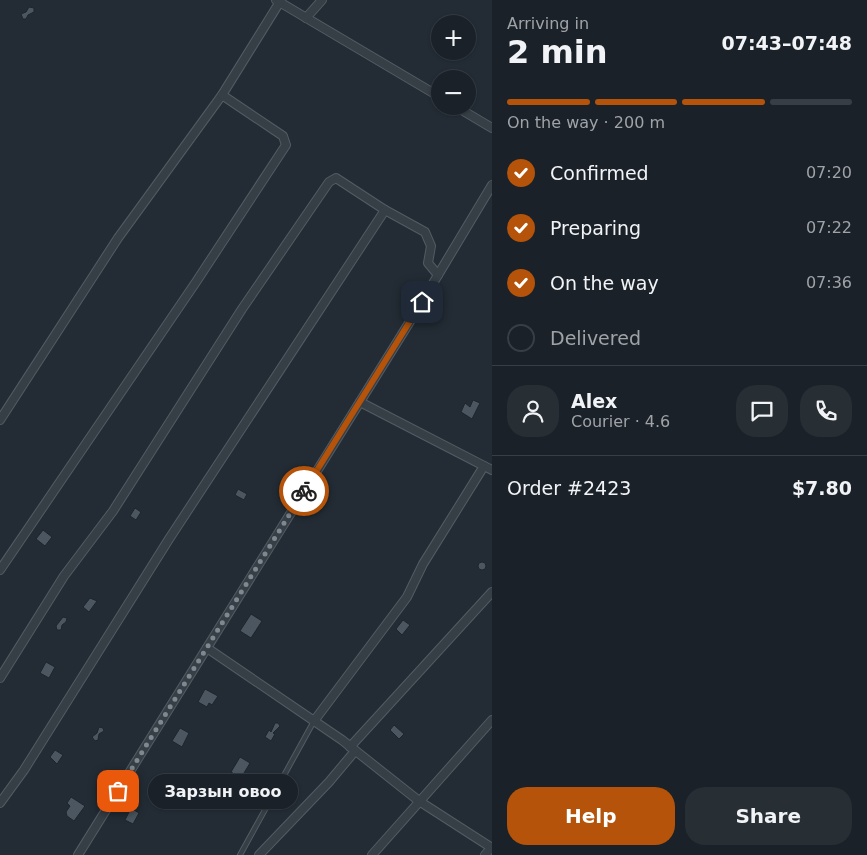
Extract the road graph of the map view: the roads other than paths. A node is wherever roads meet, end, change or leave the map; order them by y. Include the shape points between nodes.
1 (322, 0) edge
2 (279, 1) edge
3 (306, 18) junction
4 (431, 92) edge
5 (222, 95) junction
6 (470, 115) edge
7 (492, 128) edge
8 (492, 185) edge
9 (385, 210) junction
10 (438, 275) junction
11 (360, 402) junction
12 (0, 420) edge
13 (484, 466) junction
14 (492, 470) edge
15 (0, 570) edge
16 (492, 592) edge
17 (207, 648) junction
18 (0, 678) edge
19 (492, 720) edge
20 (314, 721) junction
21 (353, 749) junction
22 (419, 801) junction
23 (0, 803) edge
24 (492, 847) edge
25 (78, 855) edge
26 (240, 855) edge
27 (259, 855) edge
28 (372, 855) edge
29 (485, 855) edge

1 - 3 street
2 - 3 street
2 - 5 street
3 - 4 street
5 - 12 street via 118,238
5 - 15 street via 282,136 286,145
6 - 7 street
8 - 10 street
9 - 10 street via 425,232 431,246 428,263
9 - 18 street via 336,178 329,182 242,309 113,511 64,576
9 - 23 street
10 - 11 street
11 - 13 street
11 - 17 street
13 - 14 street
13 - 20 street via 423,564 407,597
16 - 21 street
17 - 20 street
17 - 25 street
19 - 22 street
20 - 21 street
20 - 26 lane
21 - 22 street
21 - 27 street via 322,789
22 - 24 street
22 - 28 street
24 - 29 street

